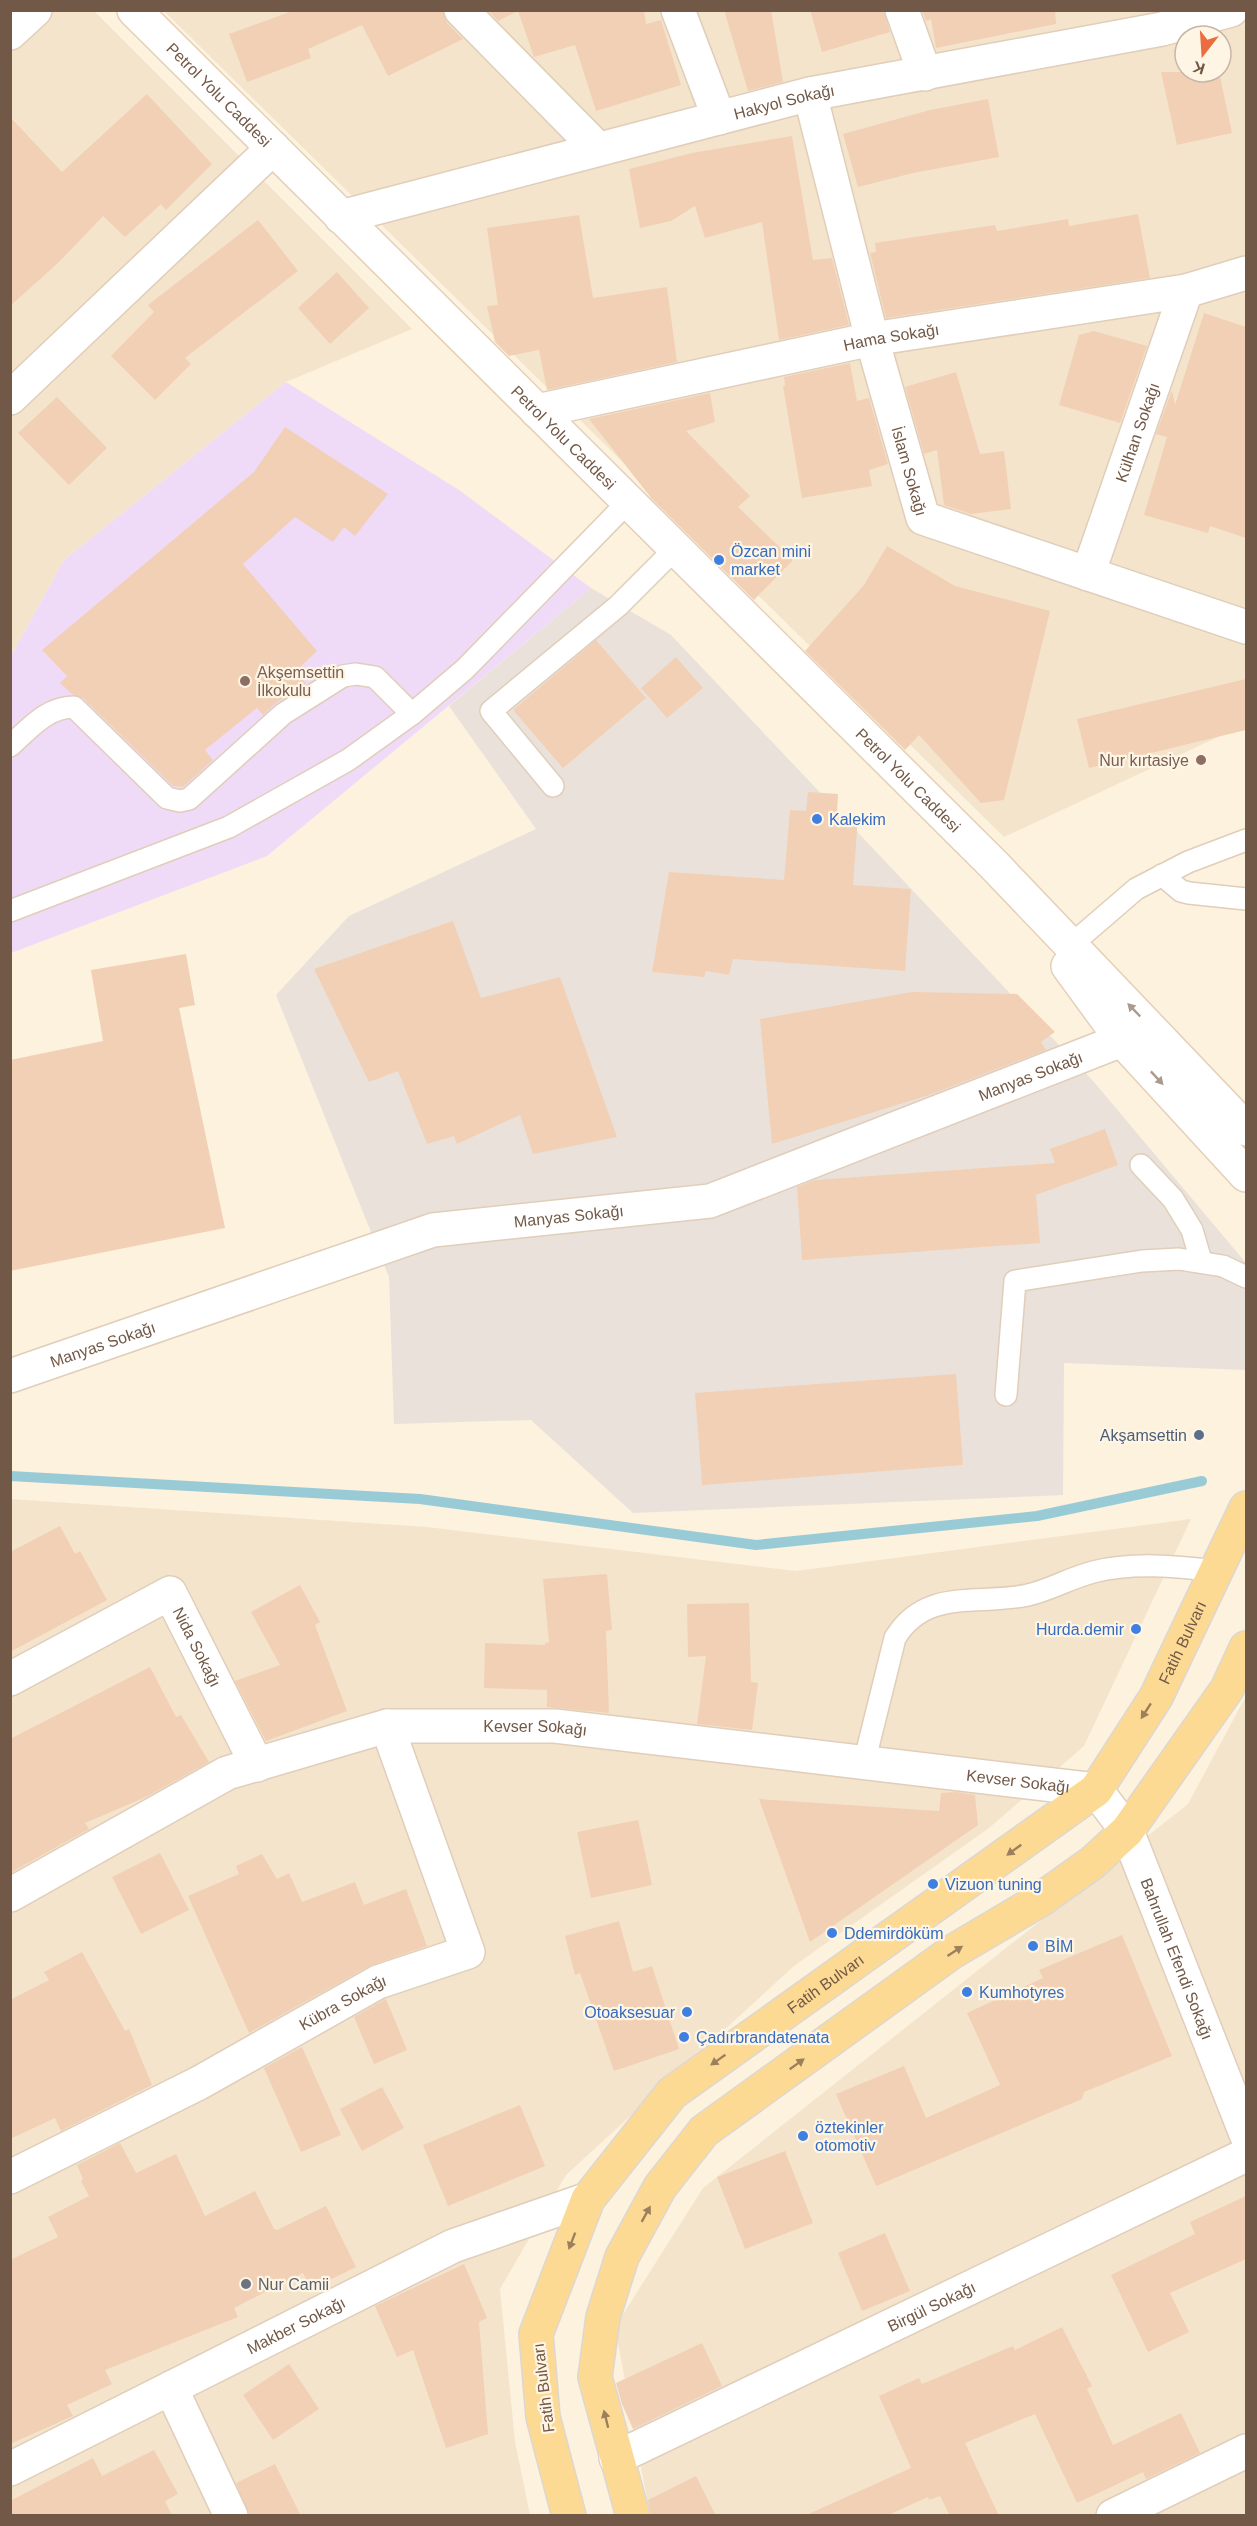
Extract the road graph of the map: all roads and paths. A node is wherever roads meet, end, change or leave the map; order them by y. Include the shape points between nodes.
1 (34, 10) edge
2 (134, 10) edge
3 (460, 10) edge
4 (678, 10) edge
5 (902, 10) edge
6 (1231, 10) edge
7 (1159, 20) edge
8 (10, 33) edge
9 (925, 74) junction
10 (810, 94) junction
11 (719, 118) junction
12 (273, 148) junction
13 (598, 149) junction
14 (341, 217) junction
15 (1246, 273) edge
16 (1186, 291) junction
17 (872, 339) junction
18 (10, 399) edge
19 (537, 411) junction
20 (628, 502) junction
21 (675, 549) junction
22 (1088, 574) junction
23 (1246, 627) edge
24 (412, 714) junction
25 (10, 746) edge
26 (553, 786) dead end
27 (1246, 840) edge
28 (994, 865) junction
29 (1162, 875) junction
30 (1246, 899) edge
31 (10, 911) edge
32 (1071, 945) junction
33 (1122, 1040) junction
34 (1246, 1129) edge
35 (1142, 1165) dead end
36 (1246, 1175) edge
37 (1201, 1261) junction
38 (1246, 1277) edge
39 (10, 1376) edge
40 (1006, 1395) dead end
41 (1246, 1508) edge
42 (1216, 1570) junction
43 (1246, 1648) edge
44 (10, 1679) edge
45 (387, 1726) junction
46 (864, 1763) junction
47 (257, 1765) junction
48 (1096, 1790) junction
49 (1127, 1831) junction
50 (10, 1895) edge
51 (1246, 2133) edge
52 (1246, 2155) edge
53 (10, 2177) edge
54 (588, 2199) junction
55 (171, 2388) junction
56 (1246, 2451) edge
57 (616, 2458) junction
58 (10, 2469) edge
59 (231, 2516) edge
60 (569, 2516) edge
61 (633, 2516) edge
62 (1113, 2516) edge

1 - 8 street
2 - 12 street, Petrol Yolu Caddesi
3 - 13 street
4 - 11 street
5 - 9 street
6 - 7 street, Hakyol Sokağı
7 - 9 street, Hakyol Sokağı
9 - 10 street, Hakyol Sokağı
10 - 11 street, Hakyol Sokağı
10 - 17 street, İslam Sokağı
11 - 13 street, Hakyol Sokağı
12 - 14 street, Petrol Yolu Caddesi
12 - 18 street
13 - 14 street, Hakyol Sokağı
14 - 19 street, Petrol Yolu Caddesi
15 - 16 street, Hama Sokağı
16 - 17 street, Hama Sokağı
16 - 22 street, Külhan Sokağı
17 - 19 street, Hama Sokağı
17 - 22 street, İslam Sokağı via 923,518
19 - 20 street, Petrol Yolu Caddesi
20 - 21 street, Petrol Yolu Caddesi
20 - 24 lane via 465,669
21 - 26 lane via 618,606 491,711
21 - 28 street, Petrol Yolu Caddesi
22 - 23 street, İslam Sokağı
24 - 25 lane via 375,676 343,676 283,714 189,799 180,801 167,798 74,707 47,713
24 - 31 lane via 348,760 229,827
27 - 29 lane
28 - 32 street, Petrol Yolu Caddesi
28 - 33 street, Petrol Yolu Caddesi
29 - 30 lane via 1181,891
29 - 32 lane via 1136,889
34 -> 32 street, Petrol Yolu Caddesi
33 -> 36 street, Petrol Yolu Caddesi
33 - 39 street, Manyas Sokağı via 710,1201 433,1230
35 - 37 lane via 1173,1199 1192,1230
37 - 38 lane
37 - 40 lane via 1160,1259 1015,1281
41 - 42 main road, Fatih Bulvarı
42 - 46 lane via 1183,1567 1096,1571 1028,1595 944,1602 922,1610 895,1638
42 -> 48 main road, Fatih Bulvarı via 1156,1697
43 - 49 main road via 1227,1689
44 - 47 street, Nida Sokağı via 170,1593
45 - 46 street, Kevser Sokağı via 555,1726
45 - 47 street, Kevser Sokağı
45 - 53 street, Kübra Sokağı via 468,1952 378,1982 199,2083
46 - 48 street, Kevser Sokağı
47 - 50 street, Kevser Sokağı via 227,1773
48 - 49 street, Bahrullah Efendi Sokağı
48 -> 54 main road, Fatih Bulvarı via 672,2093
49 - 51 street, Bahrullah Efendi Sokağı
57 -> 49 main road via 595,2377 603,2317 622,2257 660,2187 704,2131 952,1952 1040,1900 1092,1863
52 - 57 street, Birgül Sokağı
54 - 55 street, Makber Sokağı via 453,2246
54 -> 60 main road, Fatih Bulvarı via 536,2334 543,2417
55 - 58 street, Makber Sokağı
55 - 59 street
56 - 62 street
57 - 61 main road

